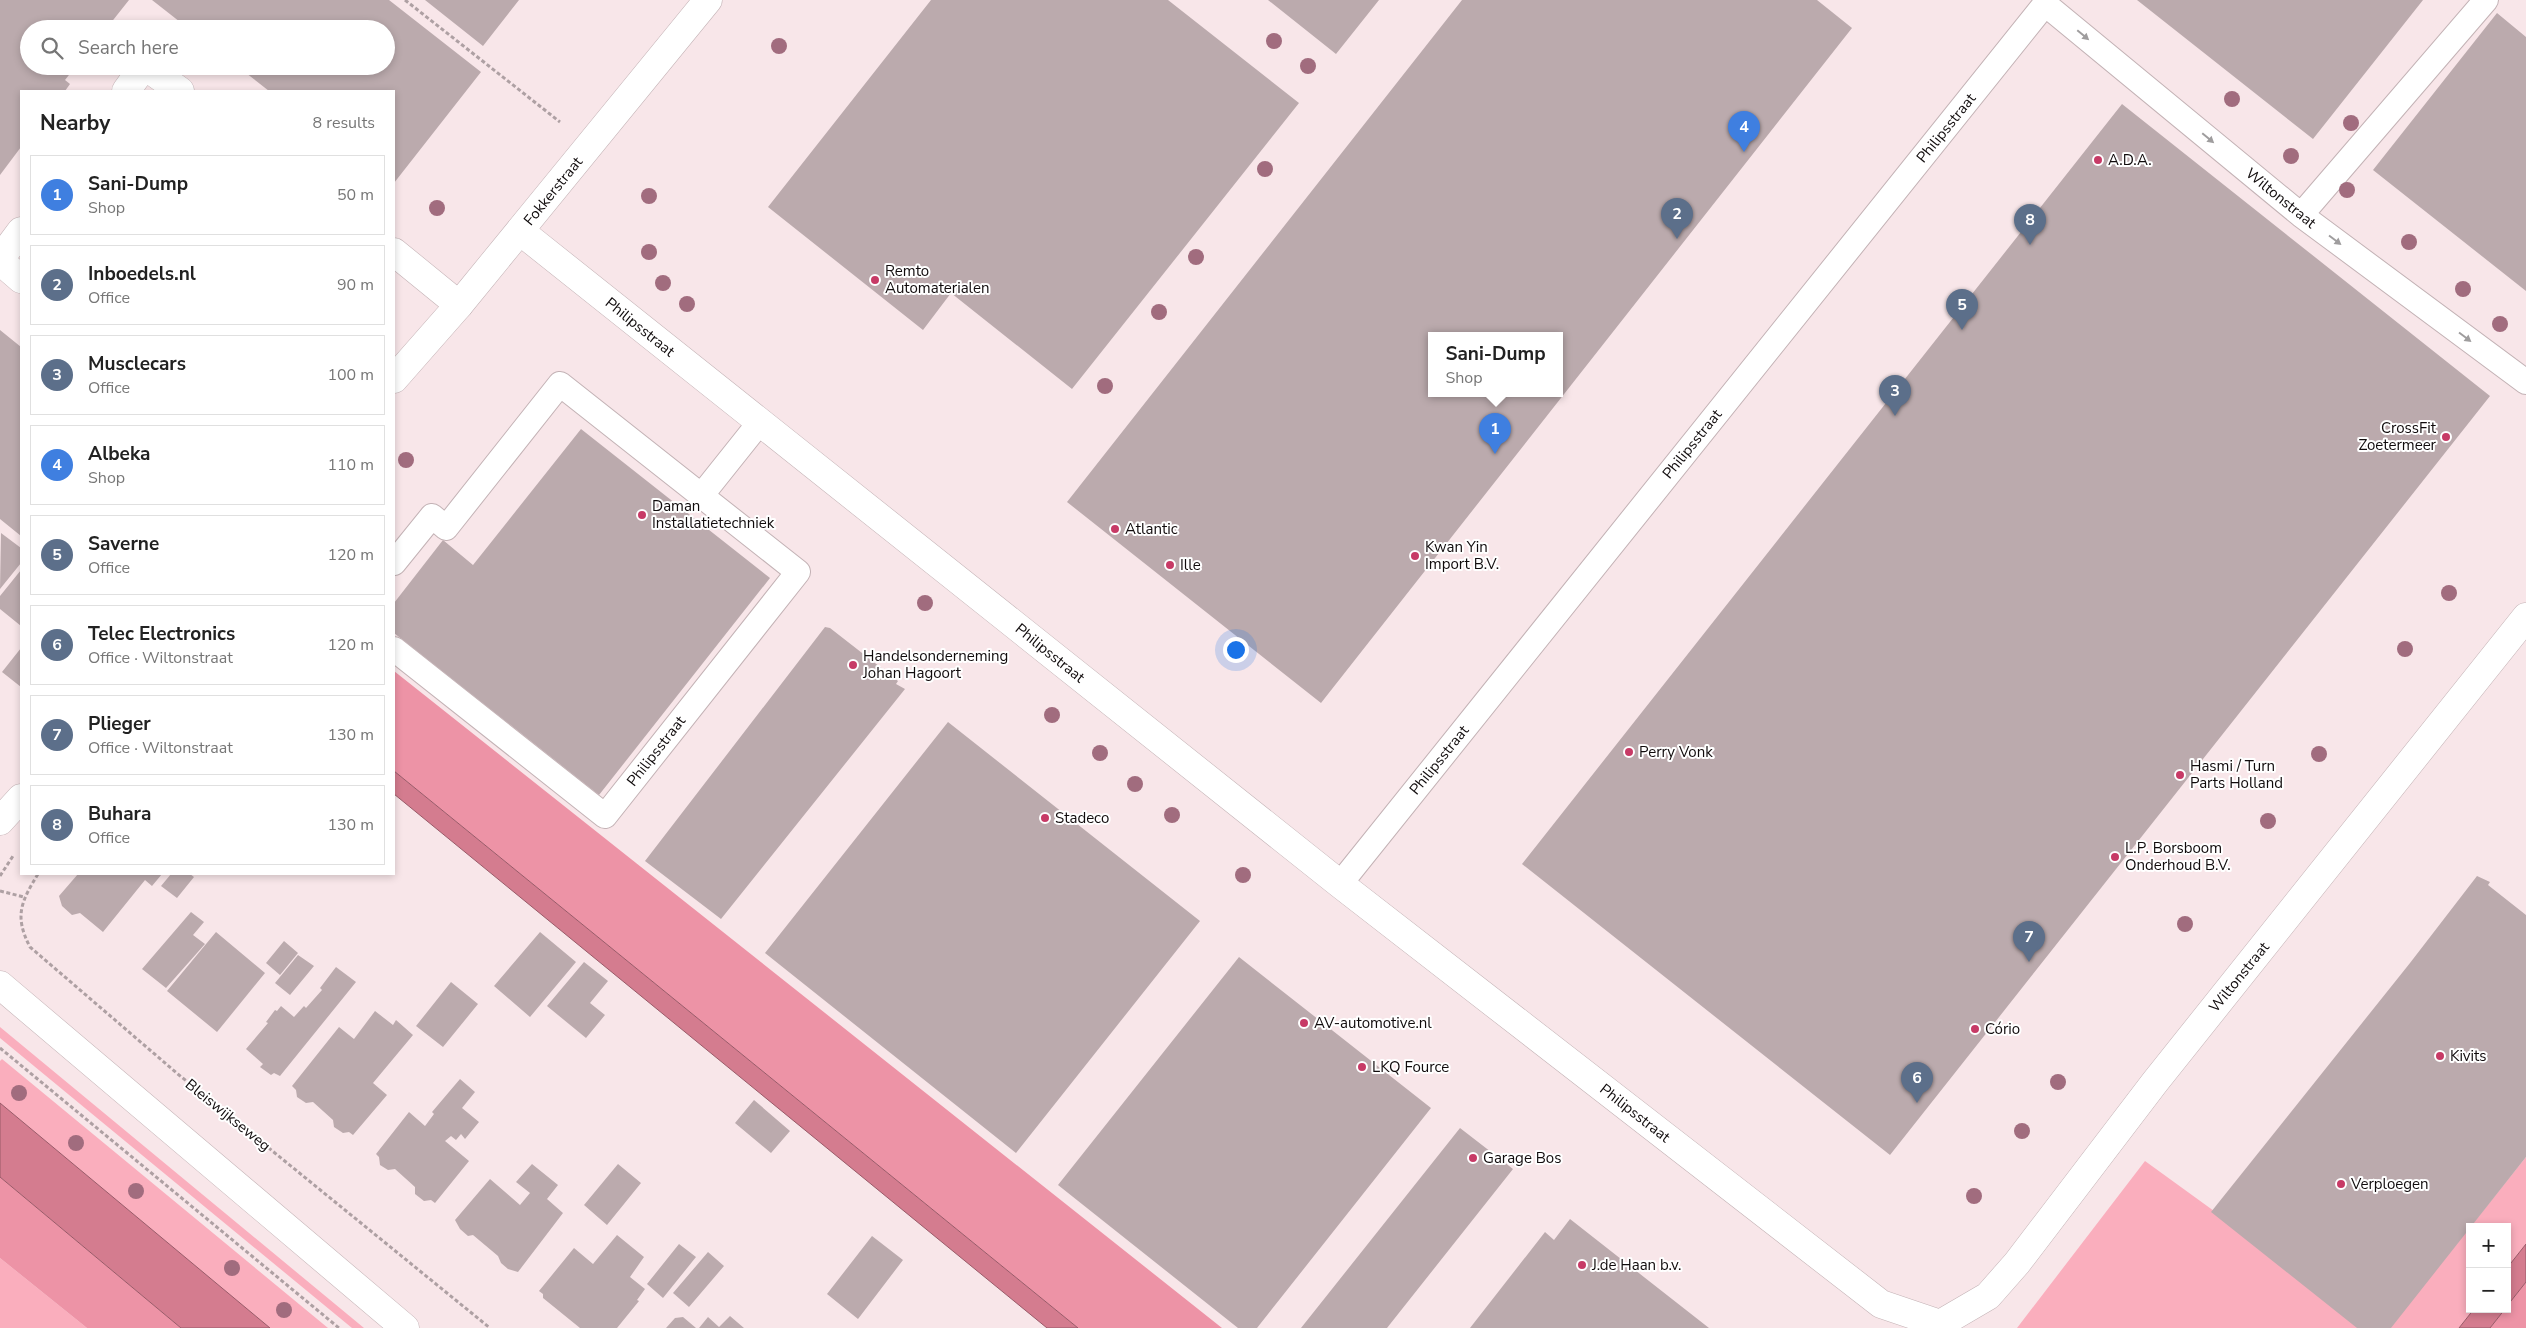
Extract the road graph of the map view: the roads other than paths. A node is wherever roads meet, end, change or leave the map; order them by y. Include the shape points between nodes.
1 (708, 0) edge
2 (2486, 0) edge
3 (2045, 4) joint
4 (138, 75) edge
5 (158, 75) edge
6 (127, 90) edge
7 (179, 90) edge
8 (2300, 215) junction
9 (520, 231) junction
10 (20, 232) edge
11 (395, 253) edge
12 (0, 260) edge
13 (20, 278) edge
14 (459, 305) junction
15 (395, 378) edge
16 (2526, 382) edge
17 (760, 422) junction
18 (701, 496) junction
19 (396, 557) edge
20 (2526, 617) edge
21 (395, 650) edge
22 (20, 799) edge
23 (0, 821) edge
24 (1340, 884) junction
25 (0, 985) edge
26 (1940, 1324) joint
27 (405, 1328) edge

1 - 9 street, Fokkerstraat
2 - 8 lane
3 -> 8 lane, Wiltonstraat
3 - 24 lane, Philipsstraat
4 - 6 street
5 - 7 street
8 -> 16 lane, Wiltonstraat
9 - 14 street, Fokkerstraat
9 - 17 street, Philipsstraat
10 - 12 street
11 - 14 street
12 - 13 street
14 - 15 street, Fokkerstraat
17 - 18 lane
17 - 24 street, Philipsstraat
18 - 19 lane, Philipsstraat via 560,384 446,528 432,516
18 - 21 lane, Philipsstraat via 798,572 605,816
20 - 26 street, Wiltonstraat via 2161,1074 2017,1263 1988,1296
22 - 23 street
24 - 26 street, Philipsstraat via 1882,1304
25 - 27 street

